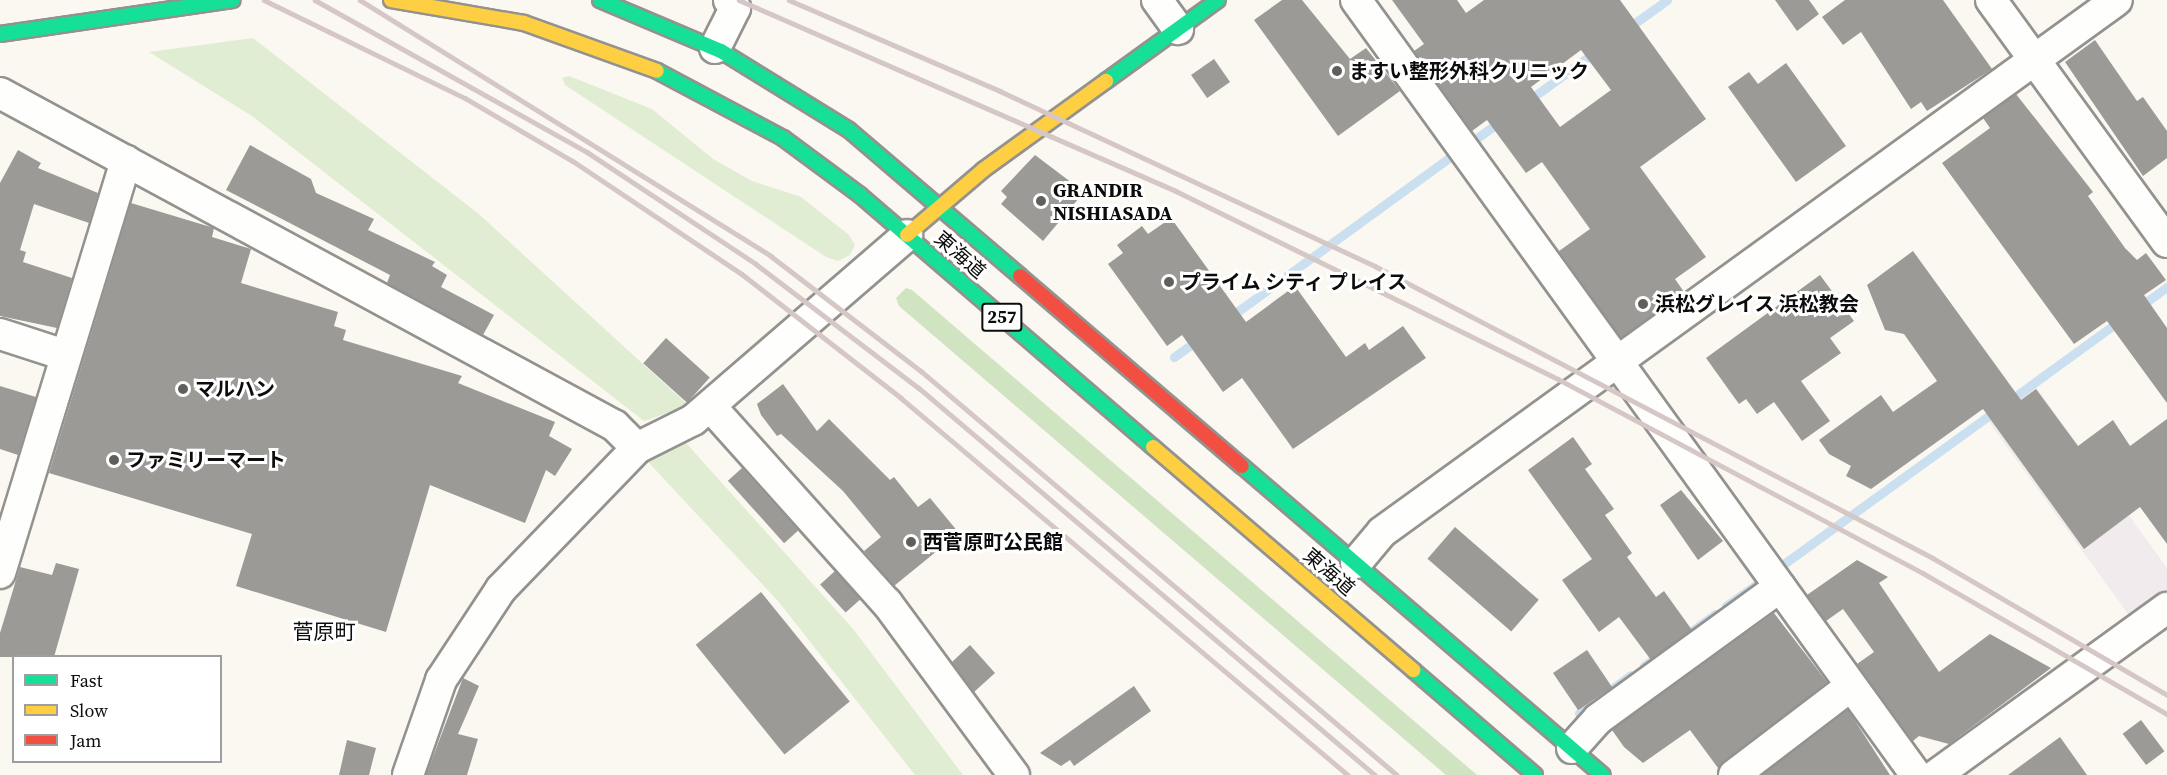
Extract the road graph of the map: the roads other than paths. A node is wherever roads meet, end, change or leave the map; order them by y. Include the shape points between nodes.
1 (233, 0) edge
2 (391, 0) edge
3 (600, 0) edge
4 (1156, 0) edge
5 (1218, 0) edge
6 (1356, 0) edge
7 (1991, 0) edge
8 (2116, 0) edge
9 (736, 3) edge
10 (1178, 29) junction
11 (0, 34) edge
12 (715, 48) junction
13 (2034, 59) junction
14 (0, 93) edge
15 (126, 161) junction
16 (941, 206) junction
17 (907, 236) junction
18 (2167, 242) edge
19 (0, 334) edge
20 (65, 355) junction
21 (1617, 362) junction
22 (710, 406) junction
23 (637, 448) junction
24 (1356, 562) junction
25 (0, 573) edge
26 (1780, 587) junction
27 (2167, 608) edge
28 (1851, 686) junction
29 (1572, 748) junction
30 (408, 775) edge
31 (1014, 775) edge
32 (1535, 775) edge
33 (1603, 775) edge
34 (1734, 775) edge
35 (1916, 775) edge
36 (1936, 775) edge

1 - 11 main road
2 - 17 main road, 東海道 / 257 via 524,23 658,70 783,138
3 - 12 main road, 東海道 / 257
4 - 10 street
5 - 10 main road
6 - 21 street
7 - 13 street
8 - 13 street
9 - 12 street
10 - 16 main road
12 - 16 main road, 東海道 / 257 via 807,101
13 - 18 street
13 - 21 street
14 - 15 street
15 - 20 street
15 - 23 street via 615,426
16 - 17 main road
16 - 24 main road, 東海道 / 257
17 - 22 street
17 - 32 main road, 東海道 / 257
19 - 20 street
20 - 25 street
21 - 24 street via 1382,532
21 - 26 street
22 - 23 street
22 - 31 street via 887,603
23 - 30 street via 478,618 441,680
24 - 29 main road, 東海道 / 257
26 - 28 street
26 - 29 street via 1598,719
27 - 36 street
28 - 34 street
28 - 35 street
29 - 33 main road, 東海道 / 257

